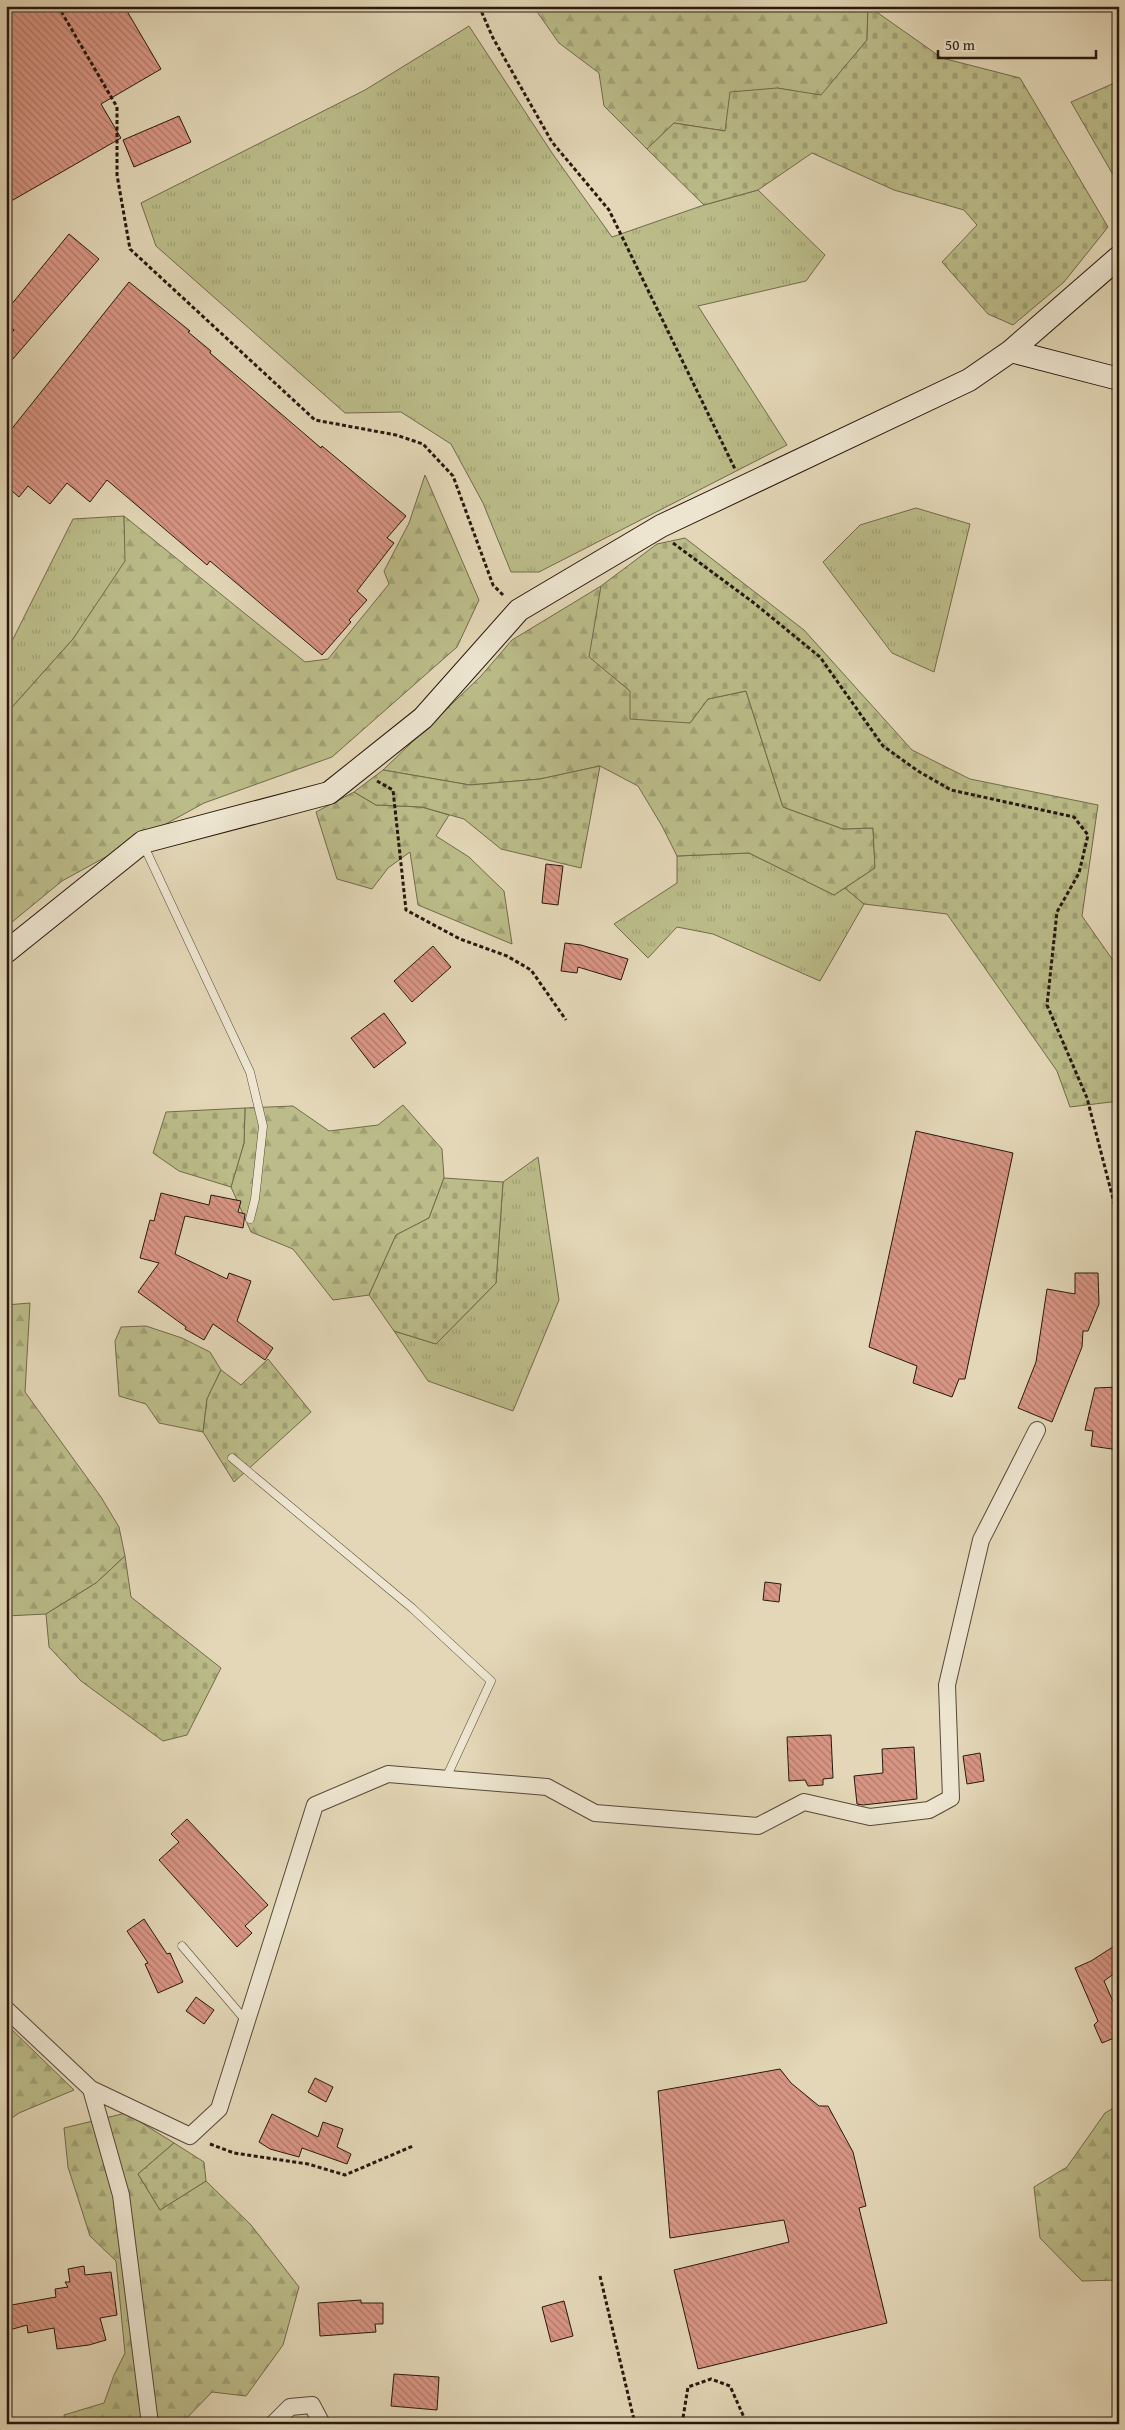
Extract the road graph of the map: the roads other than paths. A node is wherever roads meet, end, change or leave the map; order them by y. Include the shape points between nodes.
1 (1119, 257) edge
2 (1011, 351) junction
3 (1119, 380) edge
4 (143, 842) junction
5 (6, 952) edge
6 (250, 1219) dead end
7 (1037, 1430) dead end
8 (232, 1458) dead end
9 (446, 1778) junction
10 (182, 1946) dead end
11 (6, 2009) edge
12 (247, 2022) junction
13 (90, 2089) junction
14 (150, 2424) edge
15 (273, 2424) edge
16 (322, 2424) edge

1 - 2 street
2 - 3 street
2 - 4 street via 969,380 662,526 519,610 423,718 329,793
4 - 5 street
4 - 6 lane via 250,1072 263,1126
7 - 9 street via 981,1540 946,1685 951,1798 929,1810 870,1817 804,1802 758,1826 596,1813 547,1787
8 - 9 lane via 412,1608 491,1680
9 - 12 street via 388,1774 315,1806
10 - 12 lane
11 - 13 street
12 - 13 street via 219,2109 190,2136
13 - 14 street via 121,2196
15 - 16 street via 290,2406 312,2405

